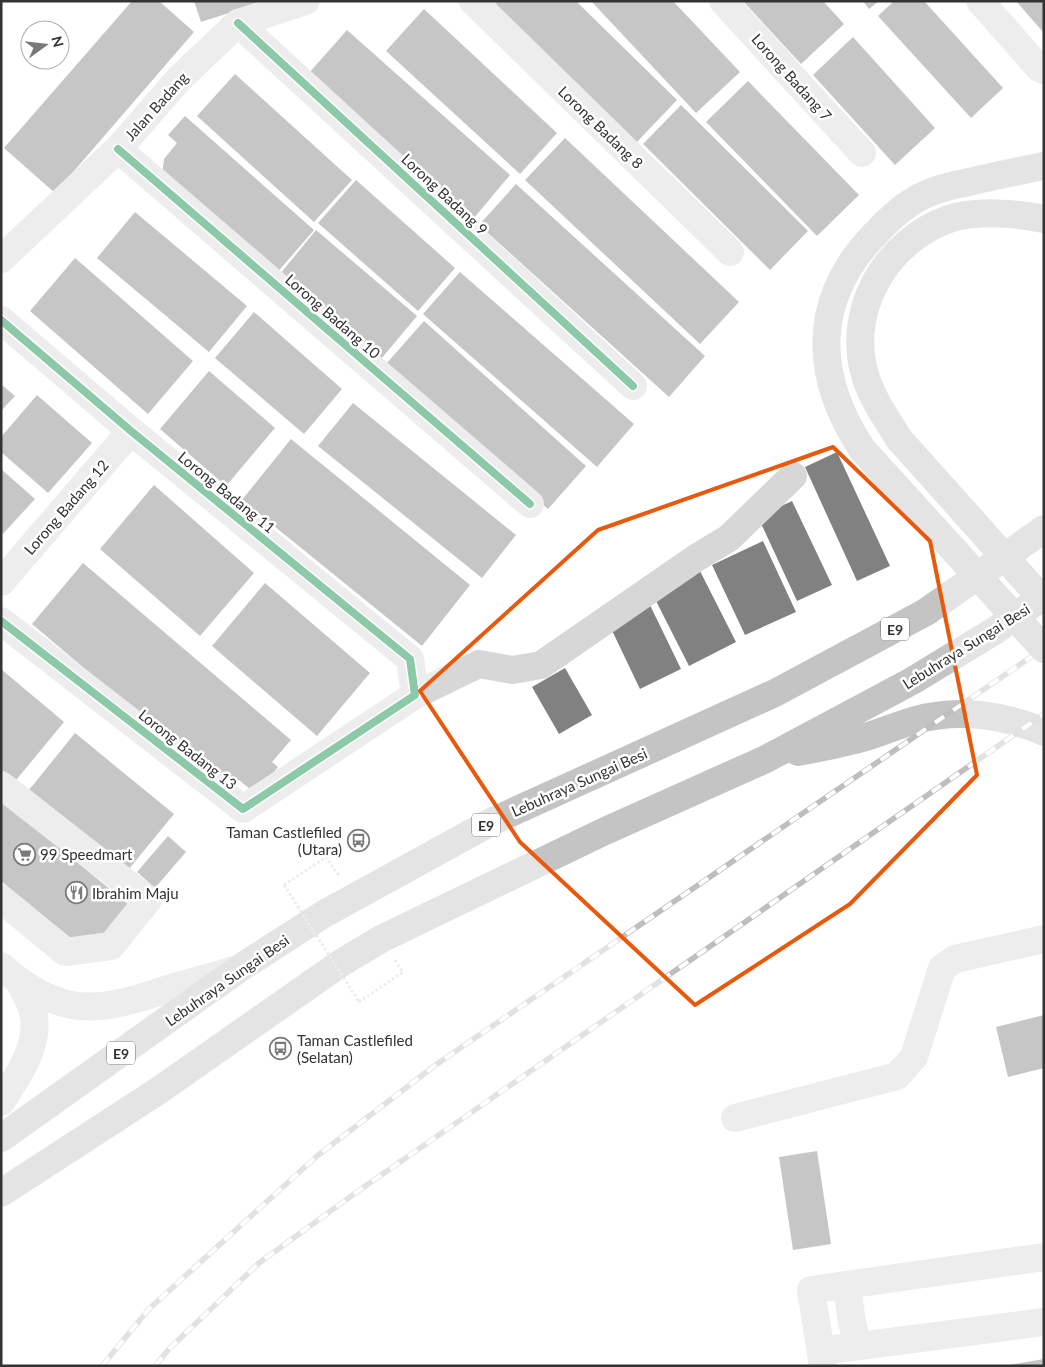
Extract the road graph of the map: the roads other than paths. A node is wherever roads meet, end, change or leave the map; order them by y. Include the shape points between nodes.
1 (306, 1) edge
2 (473, 1) edge
3 (723, 1) edge
4 (980, 1) edge
5 (238, 23) junction
6 (1044, 70) edge
7 (118, 149) junction
8 (862, 153) dead end
9 (1044, 166) edge
10 (1044, 219) edge
11 (730, 252) dead end
12 (1, 259) edge
13 (1, 320) edge
14 (634, 386) dead end
15 (131, 432) junction
16 (793, 476) dead end
17 (530, 504) dead end
18 (1041, 530) edge
19 (1, 582) edge
20 (1044, 596) edge
21 (1044, 601) edge
22 (1, 621) edge
23 (1044, 650) edge
24 (415, 695) junction
25 (1044, 732) edge
26 (766, 759) junction
27 (1, 785) edge
28 (1, 899) edge
29 (1044, 939) edge
30 (240, 968) junction
31 (10, 975) edge
32 (1, 1102) edge
33 (735, 1118) dead end
34 (1, 1138) edge
35 (29, 1175) junction
36 (1, 1193) edge
37 (1, 1199) edge
38 (1044, 1257) edge
39 (848, 1285) junction
40 (1044, 1322) edge
41 (858, 1346) junction
42 (822, 1358) edge

1 - 5 street, Jalan Badang
2 - 11 street, Lorong Badang 8
3 - 8 street, Lorong Badang 7
4 - 6 street
5 - 7 street, Jalan Badang via 180,79
5 - 14 street, Lorong Badang 9
7 - 12 street, Jalan Badang
7 - 17 street, Lorong Badang 10
9 - 23 highway, bridge via 946,187 922,196 898,212 863,246 835,293 826,346 828,376 837,403 862,449
10 - 21 highway, bridge via 1001,213 949,219 909,241 877,277 862,322 861,347 865,375 874,398 899,439
13 - 15 street, Lorong Badang 11
15 - 19 street, Lorong Badang 12
15 - 24 street, Lorong Badang 11 via 410,659
16 - 24 street via 729,538 541,665 514,670 478,664
18 - 30 highway, Lebuhraya Sungai Besi / E9 via 926,612 775,693 493,821 324,914
20 - 26 highway, Lebuhraya Sungai Besi via 996,630 912,681
22 - 24 street, Lorong Badang 13 via 243,810
25 - 26 highway via 1006,719 978,714 949,714 918,719 862,738
26 - 35 highway, Lebuhraya Sungai Besi via 594,836 381,939
27 - 28 street via 148,900 111,946 64,952
29 - 33 street via 955,959 942,968 914,1057 897,1076
30 - 31 street via 143,997 91,1007 66,1004
30 - 34 highway, Lebuhraya Sungai Besi / E9
31 - 32 street via 33,1011 34,1035 26,1060
35 - 36 highway, Lebuhraya Sungai Besi
35 - 37 highway
38 - 39 street
39 - 41 street
39 - 42 street via 812,1290
40 - 41 street
41 - 42 street

